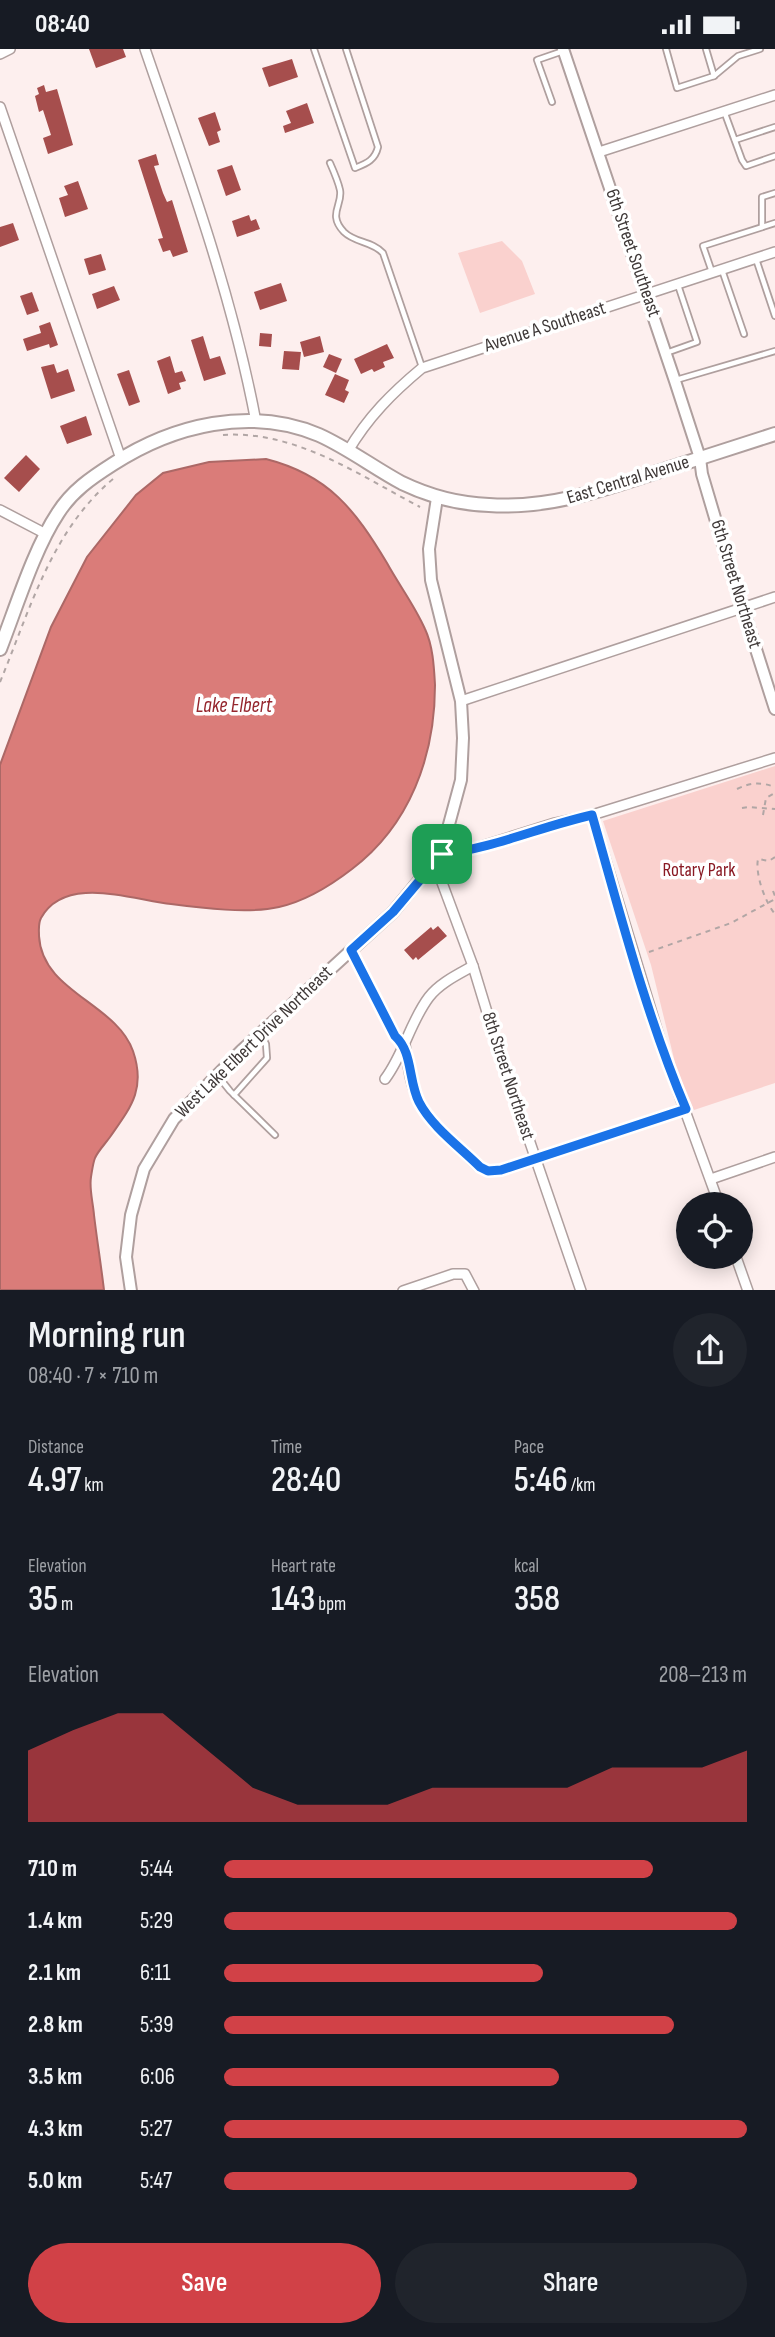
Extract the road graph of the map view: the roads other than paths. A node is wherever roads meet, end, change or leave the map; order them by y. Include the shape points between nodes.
1 (10, 49) edge
2 (145, 49) edge
3 (314, 49) edge
4 (346, 49) edge
5 (666, 49) edge
6 (706, 49) edge
7 (736, 49) edge
8 (760, 49) edge
9 (564, 50) edge
10 (0, 54) edge
11 (738, 56) junction
12 (714, 76) junction
13 (775, 95) edge
14 (552, 101) dead end
15 (0, 107) edge
16 (724, 111) junction
17 (775, 127) edge
18 (735, 140) junction
19 (598, 152) junction
20 (775, 156) edge
21 (330, 163) dead end
22 (775, 193) edge
23 (775, 223) edge
24 (762, 227) junction
25 (775, 252) edge
26 (756, 258) junction
27 (717, 271) junction
28 (677, 284) junction
29 (647, 294) junction
30 (775, 316) edge
31 (744, 334) dead end
32 (775, 351) edge
33 (666, 353) junction
34 (422, 368) junction
35 (675, 381) junction
36 (256, 422) junction
37 (775, 434) edge
38 (348, 451) junction
39 (700, 458) junction
40 (121, 459) junction
41 (437, 498) junction
42 (0, 510) edge
43 (46, 534) junction
44 (775, 597) edge
45 (742, 607) junction
46 (0, 649) edge
47 (461, 701) junction
48 (775, 709) edge
49 (775, 758) edge
50 (592, 815) junction
51 (438, 858) junction
52 (351, 950) junction
53 (473, 966) junction
54 (261, 1033) junction
55 (405, 1045) junction
56 (218, 1075) junction
57 (385, 1079) dead end
58 (234, 1095) junction
59 (686, 1109) junction
60 (275, 1135) dead end
61 (775, 1157) edge
62 (535, 1159) junction
63 (711, 1179) junction
64 (715, 1192) edge
65 (740, 1269) edge
66 (131, 1290) edge
67 (403, 1290) edge
68 (474, 1290) edge
69 (581, 1290) edge
70 (748, 1290) edge

1 - 10 street
2 - 36 street via 229,302
3 - 4 lane via 355,168 376,155 378,147
5 - 12 lane via 677,87
6 - 12 lane
7 - 11 lane
8 - 11 lane
9 - 14 lane via 537,60
9 - 19 street, 6th Street Southeast
11 - 12 lane
13 - 16 street
15 - 40 street
16 - 18 lane
16 - 19 street
17 - 18 lane
18 - 20 lane via 746,166
19 - 29 street, 6th Street Southeast
21 - 34 lane via 341,193 337,221 353,239 370,243 383,253
22 - 24 lane via 762,197
23 - 24 lane
24 - 27 lane via 704,246
25 - 26 street, Avenue A Southeast
26 - 27 street, Avenue A Southeast
26 - 30 lane
27 - 28 street, Avenue A Southeast
27 - 31 lane
28 - 29 street, Avenue A Southeast
28 - 33 lane via 697,341
29 - 33 street, 6th Street Southeast
29 - 34 street, Avenue A Southeast
32 - 35 lane
33 - 35 street, 6th Street Southeast
34 - 38 street, Avenue A Southeast via 378,408
35 - 39 street, 6th Street Southeast
36 - 38 main road, East Central Avenue via 301,429
36 - 40 main road, East Central Avenue via 220,422 178,432
37 - 39 main road, East Central Avenue
38 - 41 main road, East Central Avenue
39 - 41 main road, East Central Avenue via 584,496 534,505
39 - 45 street, 6th Street Northeast
40 - 43 main road, East Central Avenue via 70,496
41 - 47 street, West Lake Elbert Drive Northeast via 429,549 431,580
42 - 43 street
43 - 46 main road, East Central Avenue
44 - 45 street
45 - 47 street
45 - 48 street, 6th Street Northeast
47 - 51 street, West Lake Elbert Drive Northeast via 461,780
49 - 50 street
50 - 51 street
50 - 59 street via 651,1013
51 - 52 street, West Lake Elbert Drive Northeast via 393,912
51 - 53 street, 8th Street Northeast
52 - 54 street, West Lake Elbert Drive Northeast
52 - 55 lane via 395,1036
53 - 55 street via 429,998
53 - 62 street, 8th Street Northeast
54 - 56 street, West Lake Elbert Drive Northeast
54 - 58 lane via 267,1058
55 - 57 street
55 - 62 street via 420,1103 480,1167 501,1170
56 - 58 lane
56 - 66 street, West Lake Elbert Drive Northeast via 174,1119 144,1169 131,1215 126,1257
58 - 60 lane
59 - 62 street
59 - 63 street
61 - 63 street
62 - 69 street, 8th Street Northeast
63 - 64 street
65 - 70 street
67 - 68 street via 451,1274 465,1274

